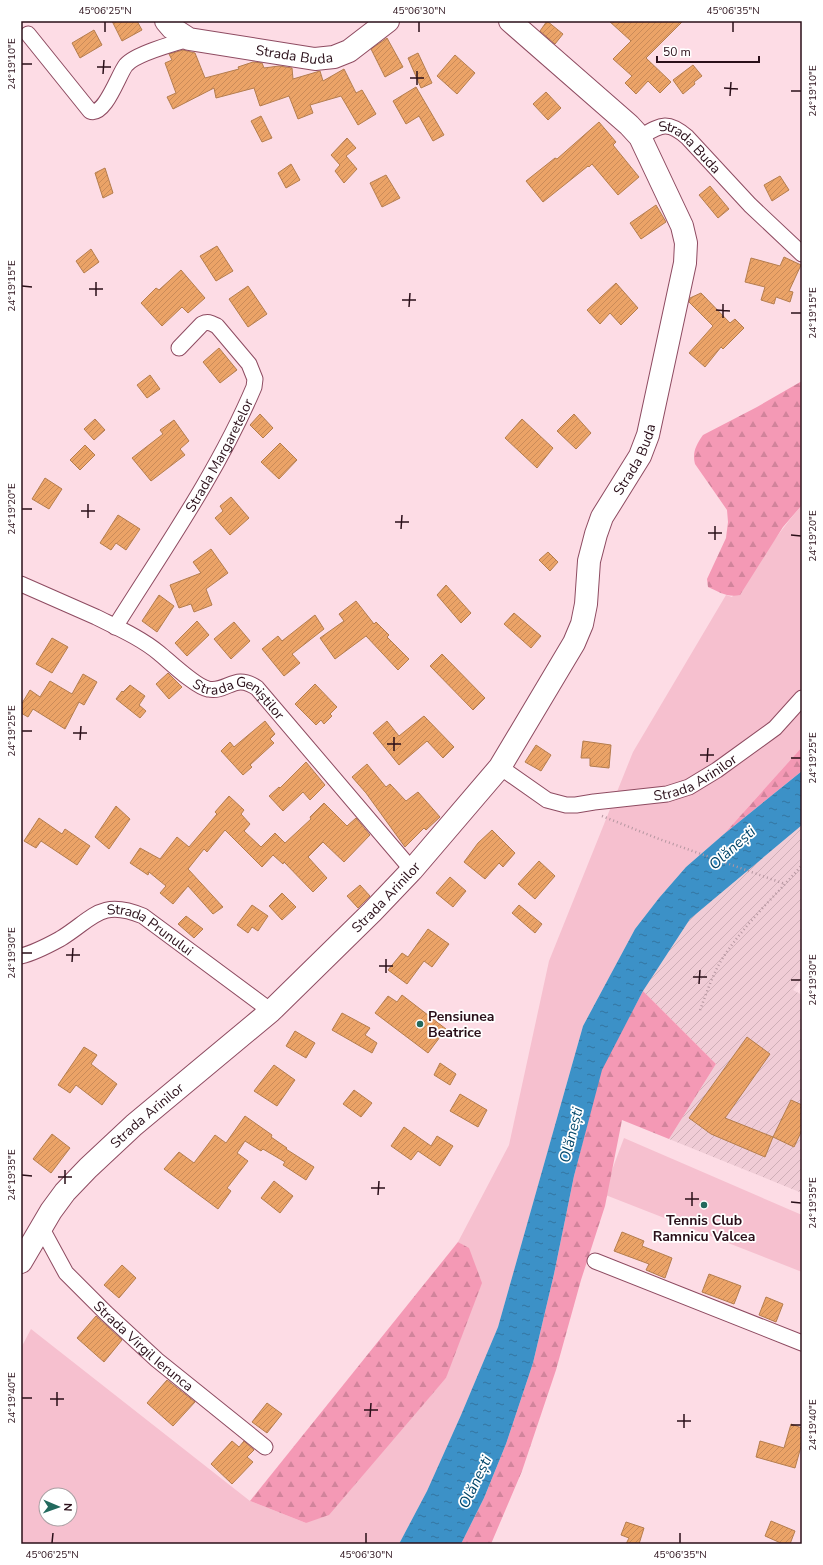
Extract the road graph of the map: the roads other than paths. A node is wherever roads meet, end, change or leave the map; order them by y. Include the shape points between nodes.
1 (166, 21) edge
2 (388, 21) edge
3 (510, 21) edge
4 (28, 34) dead end
5 (189, 39) junction
6 (640, 137) junction
7 (802, 254) edge
8 (178, 348) dead end
9 (21, 584) edge
10 (116, 626) junction
11 (802, 698) edge
12 (500, 767) junction
13 (412, 870) junction
14 (21, 956) edge
15 (271, 1011) junction
16 (40, 1227) junction
17 (595, 1261) dead end
18 (21, 1262) edge
19 (802, 1343) edge
20 (265, 1447) dead end

1 - 5 street
2 - 5 street, Strada Buda via 349,51 334,57 315,59
3 - 6 street, Strada Buda
4 - 5 street via 93,112 98,111 112,92 126,64 152,51
6 - 7 street, Strada Buda via 665,126 676,128 750,205
6 - 12 street, Strada Buda via 682,226 686,243 685,263 648,435 640,456 602,517 589,561 583,618 574,643
8 - 10 street, Strada Margaretelor via 202,324 212,323 249,364 255,379 254,387 231,436 200,490
9 - 10 street, Strada Geniștilor
10 - 13 street, Strada Geniștilor via 149,645 198,685 208,690 242,681 257,688
11 - 12 street, Strada Arinilor via 775,728 717,770 689,787 667,794 566,805 547,800
12 - 13 street, Strada Arinilor
13 - 15 street, Strada Arinilor
14 - 15 street, Strada Prunului via 60,939 96,913 112,909 128,910 143,916
15 - 16 street, Strada Arinilor via 134,1125 88,1168 65,1192
16 - 18 street, Strada Arinilor
16 - 20 street, Strada Virgil Ierunca via 66,1273 106,1313 157,1360
17 - 19 street

